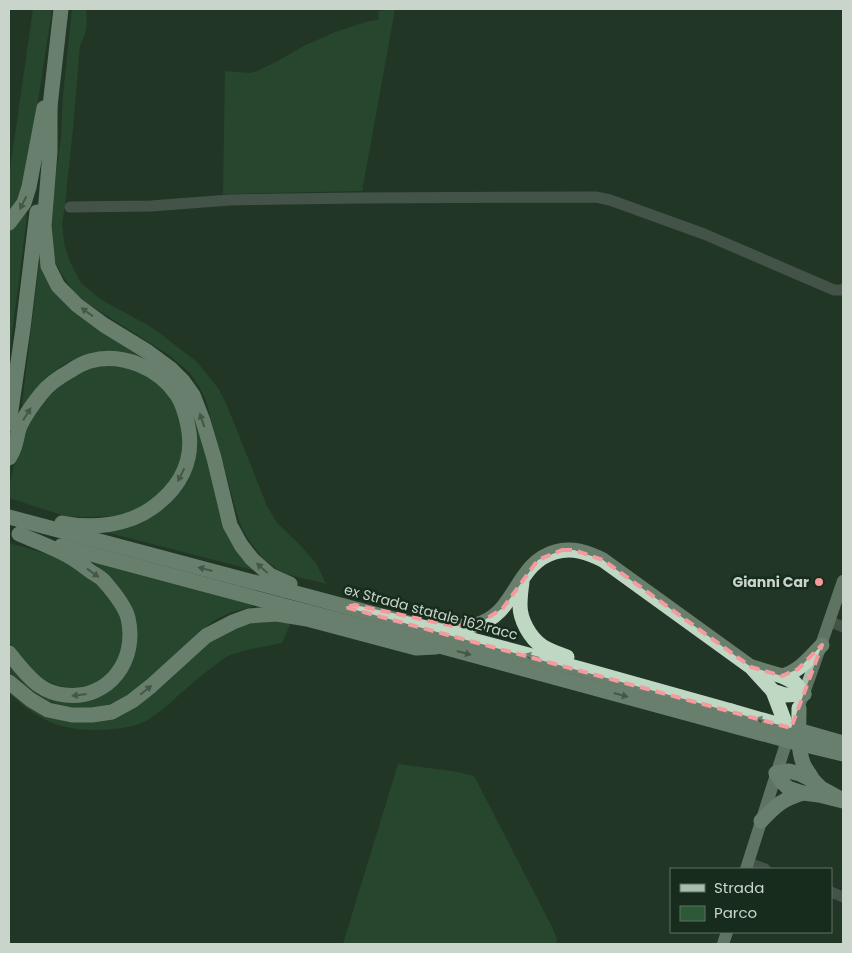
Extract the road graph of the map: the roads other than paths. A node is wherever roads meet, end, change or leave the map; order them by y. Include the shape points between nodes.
1 (61, 9) edge
2 (54, 71) junction
3 (50, 106) junction
4 (70, 207) dead end
5 (9, 223) edge
6 (843, 289) edge
7 (9, 424) edge
8 (9, 458) edge
9 (15, 526) edge
10 (523, 578) junction
11 (843, 581) edge
12 (840, 599) edge
13 (341, 605) junction
14 (279, 610) junction
15 (829, 622) junction
16 (843, 627) edge
17 (822, 646) junction
18 (9, 653) edge
19 (751, 666) junction
20 (782, 676) junction
21 (9, 682) edge
22 (773, 691) junction
23 (801, 701) junction
24 (732, 710) junction
25 (788, 737) junction
26 (843, 743) edge
27 (843, 754) edge
28 (776, 776) junction
29 (814, 781) junction
30 (803, 793) junction
31 (843, 801) edge
32 (762, 821) junction
33 (747, 866) edge

1 - 2 highway
2 - 3 highway
2 -> 5 highway via 29,187 24,203
3 - 7 highway
13 -> 3 highway via 270,576 252,559 230,525 214,458 193,395 171,369 77,305 58,286 48,266 44,226
4 - 6 street via 151,206 230,200 596,197 704,234 834,290
8 -> 9 highway via 19,428 42,393 60,376 92,360 129,361 150,369 177,395 191,438 188,461 178,482 164,499 146,512 107,525 76,526 51,520
13 -> 9 highway, ex Strada statale 162 racc
9 - 14 highway
9 -> 18 highway via 75,559 102,579 128,616 131,635 122,668 110,682 94,692 76,696 57,694 40,686
10 - 13 highway via 503,608 490,619 464,627
10 - 19 highway via 547,554 562,550 588,553
10 - 24 highway via 522,620 542,646
11 - 12 main road
12 - 15 main road
24 -> 13 highway, ex Strada statale 162 racc
21 -> 14 highway via 48,710 72,715 112,712 151,686 206,636 249,616
14 -> 27 highway, bridge via 443,647
15 - 16 street
15 - 17 main road
17 - 20 highway via 798,669
17 - 23 main road
19 - 20 highway
19 - 22 highway
20 - 23 highway via 794,682
22 - 23 highway
22 - 25 highway
23 - 25 main road
23 - 29 highway via 798,740 803,764
26 -> 24 highway, ex Strada statale 162 racc, bridge
25 - 28 main road
28 - 29 highway via 788,771
28 - 30 highway via 788,788
28 - 32 main road
29 - 31 highway
30 - 31 highway
30 - 32 highway via 778,804
32 - 33 main road

